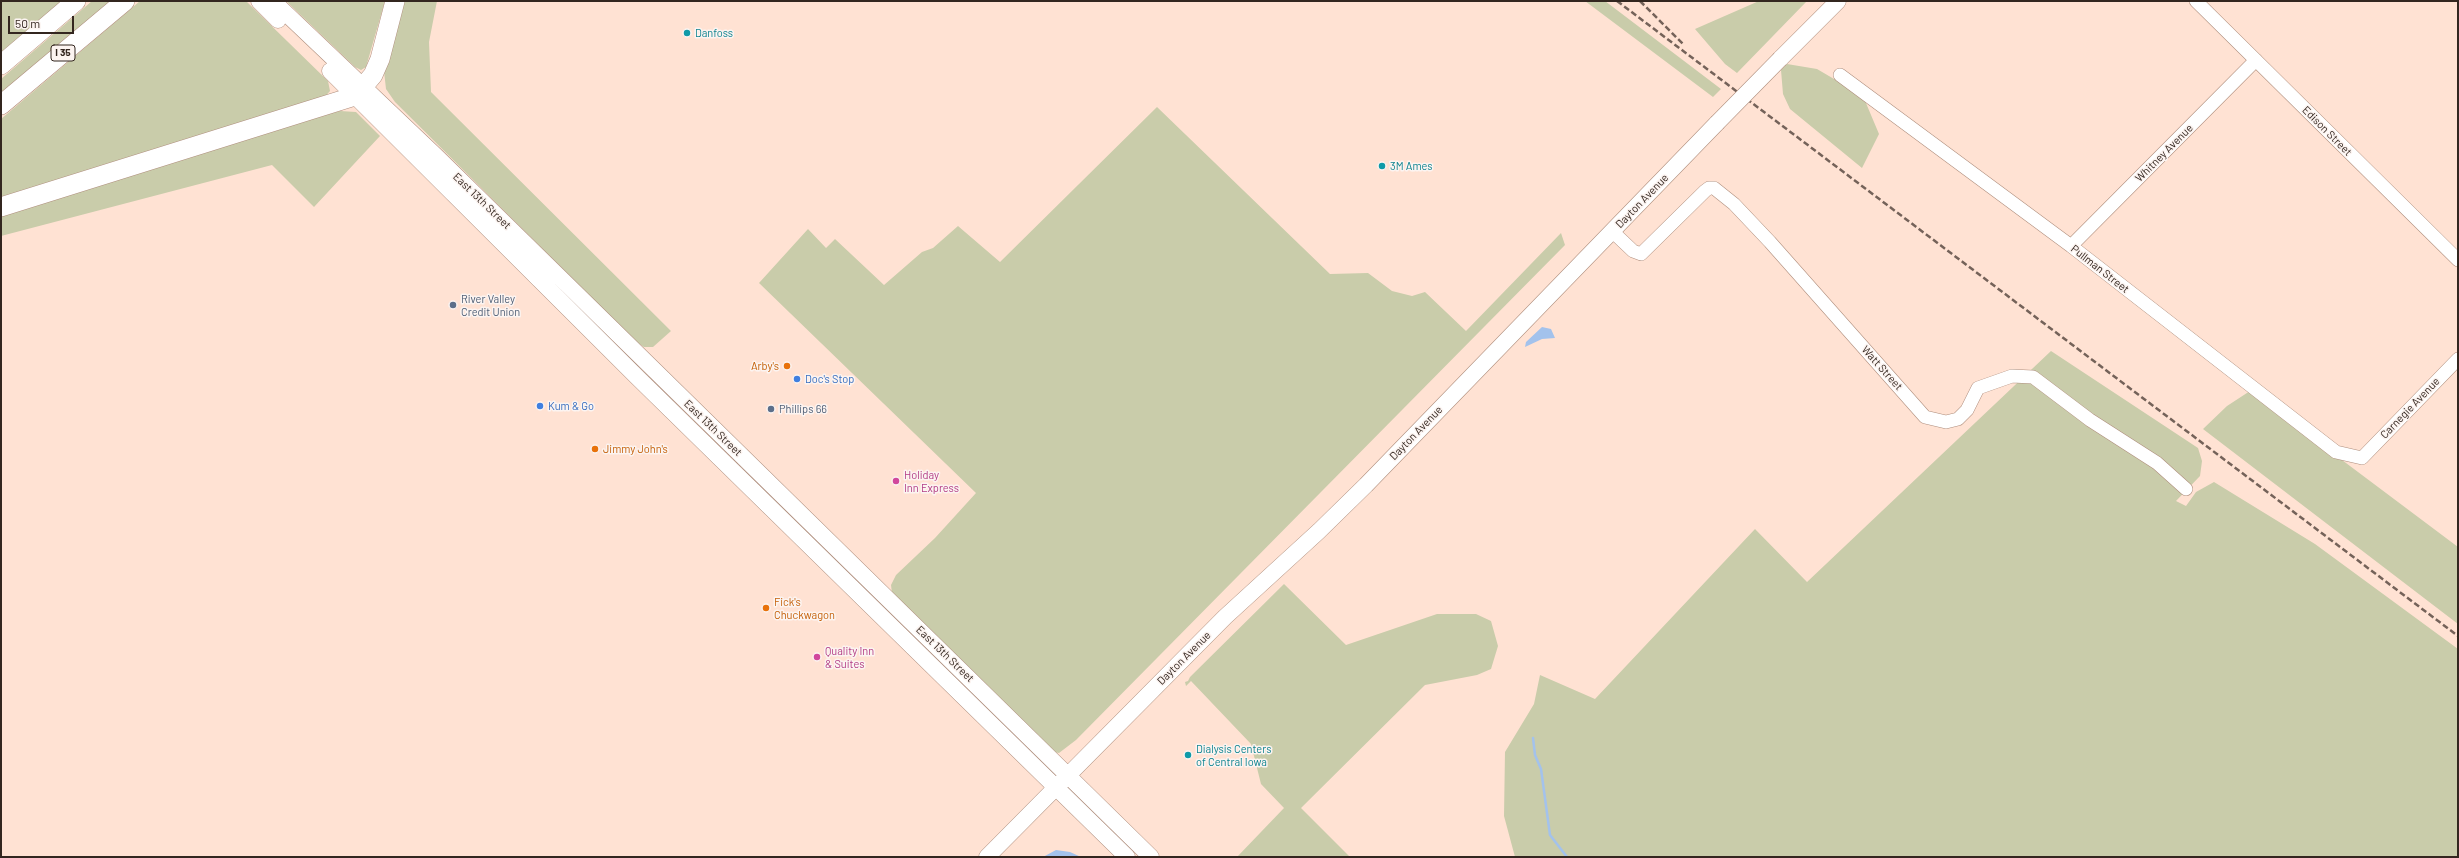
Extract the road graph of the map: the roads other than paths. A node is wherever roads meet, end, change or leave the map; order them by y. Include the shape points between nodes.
1 (76, 1) edge
2 (125, 1) edge
3 (259, 1) edge
4 (274, 1) edge
5 (395, 1) edge
6 (1838, 1) edge
7 (2196, 1) edge
8 (2256, 60) junction
9 (1, 65) edge
10 (1840, 75) dead end
11 (360, 92) junction
12 (1, 105) edge
13 (1, 206) edge
14 (1613, 232) junction
15 (2071, 246) junction
16 (2458, 260) edge
17 (2458, 359) edge
18 (2362, 458) joint
19 (2186, 489) dead end
20 (1069, 775) junction
21 (1057, 787) junction
22 (987, 857) edge
23 (1128, 857) edge
24 (1151, 857) edge

1 - 9 highway
2 - 12 highway, I 35
3 - 11 main road, East 13th Street
4 - 11 main road, East 13th Street
5 - 11 highway via 380,59 373,75
6 - 14 main road, Dayton Avenue, bridge
7 - 8 street, Edison Street
8 - 15 street, Whitney Avenue
8 - 16 street, Edison Street
10 - 15 street, Pullman Street
11 - 13 highway
11 - 20 main road, East 13th Street via 442,161
11 - 21 main road, East 13th Street via 638,378
14 - 19 street, Watt Street via 1633,251 1641,254 1705,191 1714,188 1734,204 1770,242 1925,416 1946,422 1958,419 1967,410 1978,388 2012,376 2033,377 2090,420 2157,463
14 - 20 main road, Dayton Avenue via 1366,485 1225,617
15 - 18 street, Pullman Street via 2336,452
17 - 18 street, Carnegie Avenue
20 - 21 main road, Dayton Avenue
20 - 24 main road, East 13th Street
21 - 22 main road, Dayton Avenue
21 - 23 main road, East 13th Street

